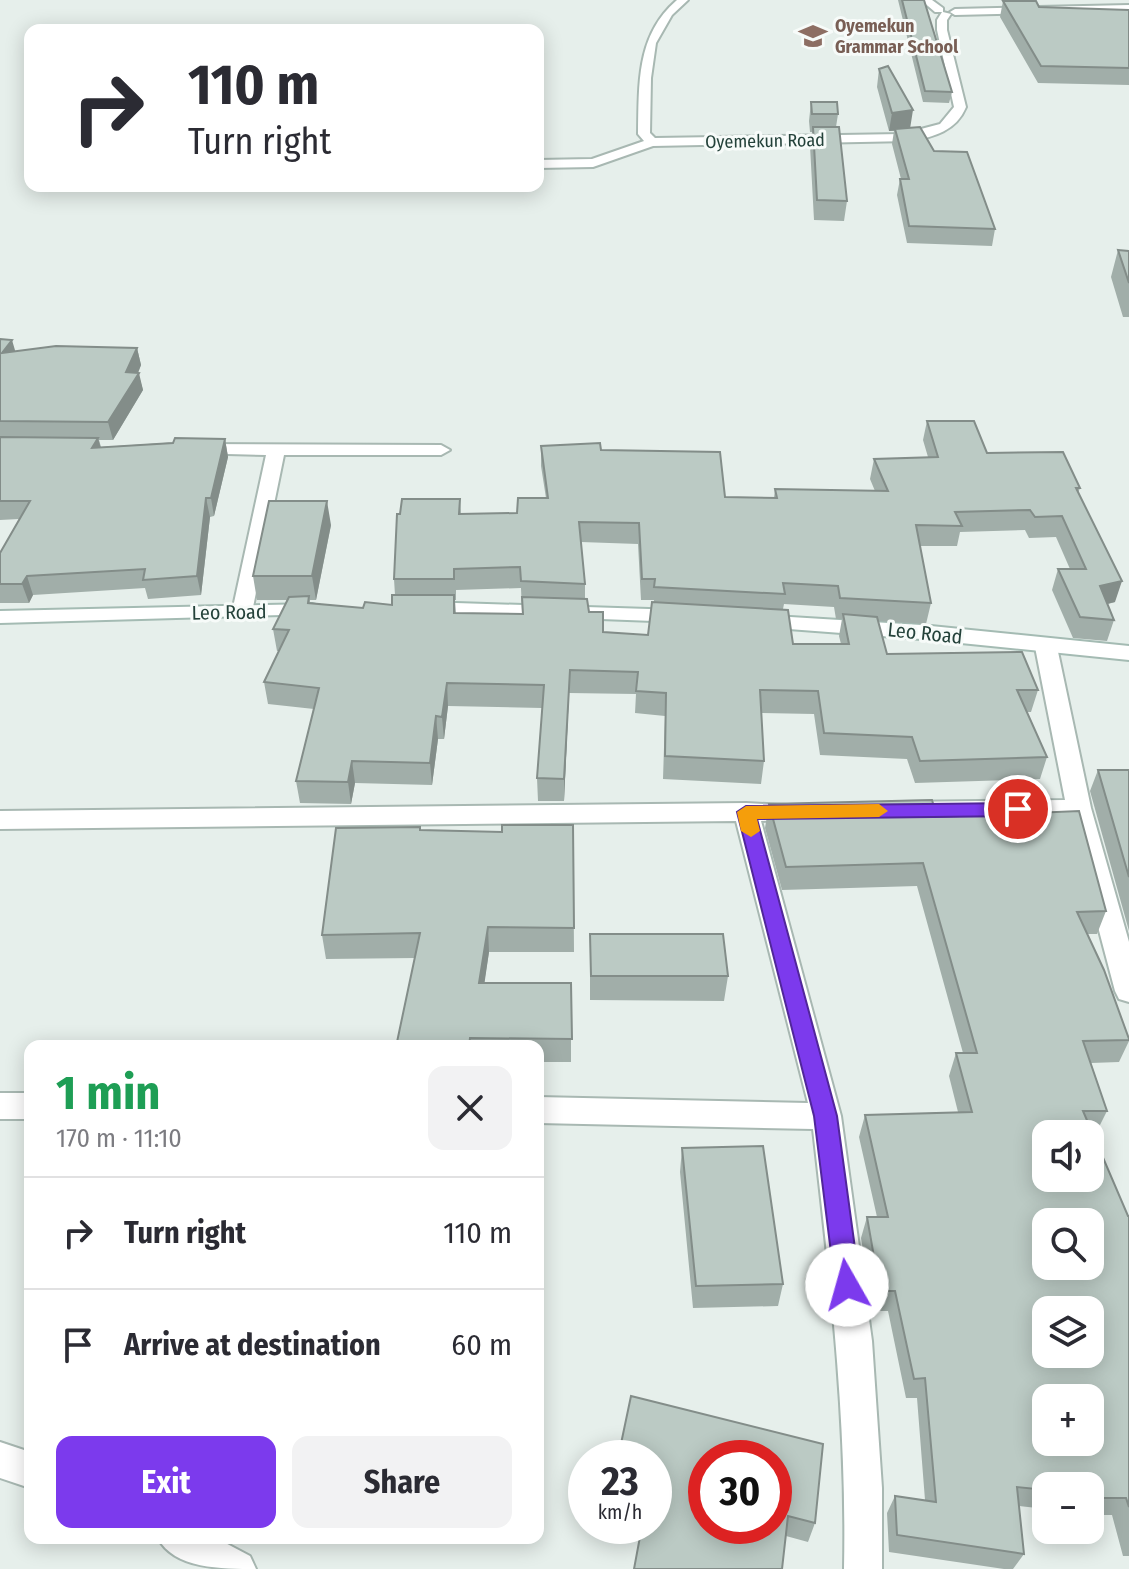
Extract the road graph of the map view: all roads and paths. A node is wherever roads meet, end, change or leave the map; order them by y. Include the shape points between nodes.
1 (683, 0) edge
2 (926, 0) edge
3 (1129, 8) edge
4 (946, 12) junction
5 (652, 142) junction
6 (544, 164) edge
7 (169, 449) edge
8 (441, 450) dead end
9 (276, 451) junction
10 (398, 609) edge
11 (336, 610) edge
12 (242, 612) junction
13 (0, 617) edge
14 (695, 617) edge
15 (741, 620) edge
16 (1046, 647) junction
17 (1129, 653) edge
18 (1079, 808) junction
19 (825, 811) edge
20 (873, 811) edge
21 (746, 812) junction
22 (0, 820) edge
23 (1129, 991) edge
24 (0, 1106) edge
25 (24, 1106) edge
26 (544, 1110) edge
27 (826, 1116) junction
28 (0, 1460) edge
29 (24, 1468) edge
30 (189, 1544) edge
31 (237, 1569) edge
32 (863, 1569) edge

1 - 5 street via 650,37 644,134
2 - 4 street
3 - 4 street
4 - 5 street, Oyemekun Road via 942,30 960,107 956,118 937,131 902,138
5 - 6 street via 593,163
7 - 9 street
8 - 9 street
9 - 12 street
10 - 14 street
11 - 12 street, Leo Road
12 - 13 street, Leo Road
15 - 16 street, Leo Road
16 - 17 street, Leo Road
16 - 18 street
18 - 20 street
18 - 23 street
19 - 21 street
21 - 22 street
21 - 27 street
24 - 25 street
26 - 27 street
27 - 32 street via 855,1341
28 - 29 street
30 - 31 street

